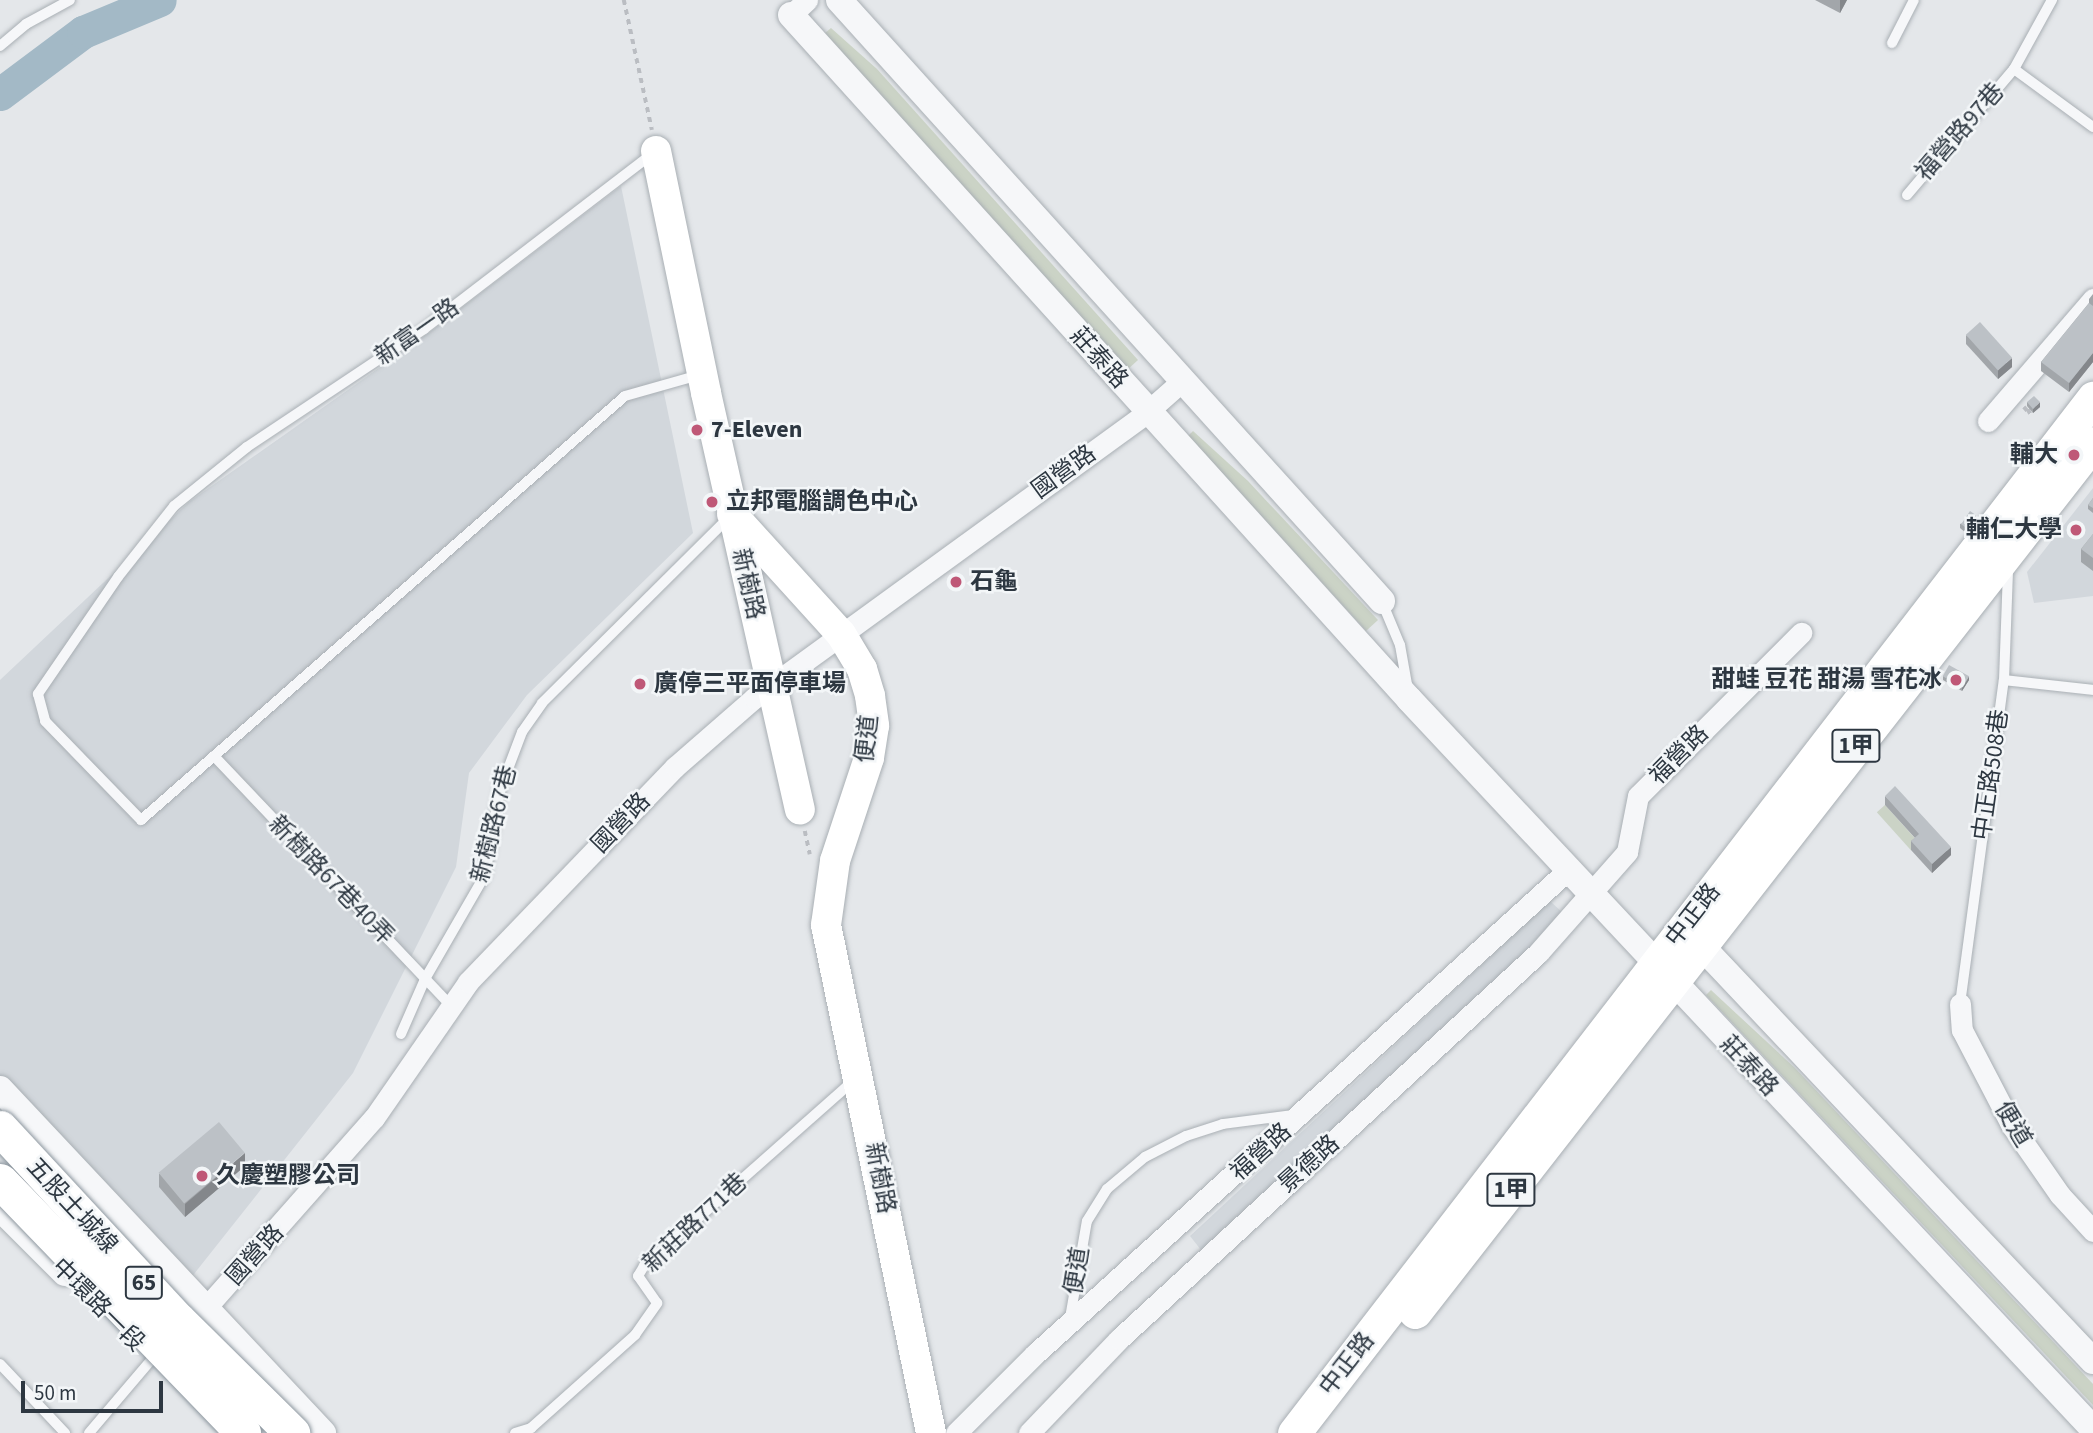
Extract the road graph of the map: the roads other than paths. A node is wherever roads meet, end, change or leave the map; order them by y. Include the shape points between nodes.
1 (71, 0) edge
2 (839, 0) edge
3 (1914, 0) edge
4 (2052, 0) edge
5 (799, 7) edge
6 (1892, 43) dead end
7 (0, 46) edge
8 (2014, 69) junction
9 (2093, 127) edge
10 (655, 145) joint
11 (1907, 195) dead end
12 (2093, 299) edge
13 (702, 374) junction
14 (1181, 382) junction
15 (2093, 398) edge
16 (1147, 412) junction
17 (1988, 422) dead end
18 (2093, 443) edge
19 (732, 514) junction
20 (2011, 545) junction
21 (764, 575) junction
22 (1381, 601) joint
23 (1801, 633) dead end
24 (841, 634) junction
25 (2004, 680) junction
26 (772, 684) junction
27 (2093, 690) edge
28 (1409, 699) junction
29 (214, 757) junction
30 (800, 810) dead end
31 (1567, 871) junction
32 (1590, 895) junction
33 (826, 925) joint
34 (1692, 936) junction
35 (1664, 975) junction
36 (425, 979) junction
37 (449, 1004) junction
38 (1960, 1004) joint
39 (401, 1034) dead end
40 (859, 1075) junction
41 (0, 1089) edge
42 (1304, 1113) junction
43 (0, 1128) edge
44 (0, 1181) edge
45 (0, 1208) edge
46 (2093, 1231) edge
47 (205, 1311) junction
48 (1069, 1324) junction
49 (152, 1359) junction
50 (2093, 1361) edge
51 (0, 1364) edge
52 (2093, 1429) edge
53 (65, 1433) edge
54 (89, 1433) edge
55 (224, 1433) edge
56 (243, 1433) edge
57 (292, 1433) edge
58 (323, 1433) edge
59 (515, 1433) edge
60 (930, 1433) edge
61 (956, 1433) edge
62 (1029, 1433) edge
63 (1294, 1433) edge
64 (1322, 1433) edge

1 - 7 lane via 26,24
2 - 14 street, 莊泰路
3 - 6 lane
4 - 8 lane, 福營路97巷
5 - 16 street, 莊泰路
8 - 9 lane, 福營路97巷
8 - 11 lane, 福營路97巷
10 - 13 main road, 新樹路
10 - 29 lane, 新富一路 via 424,329 247,447 174,506 118,577 38,694 45,721 141,820
12 - 17 street
13 - 19 main road, 新樹路
13 - 29 lane via 625,396
14 - 16 street, 國營路
14 - 22 street, 莊泰路
15 - 34 main road, 中正路 / 1甲
16 - 24 street, 國營路
16 - 28 street, 莊泰路
18 - 20 main road, 中正路 / 1甲
19 - 21 main road, 新樹路
19 - 36 lane, 新樹路67巷 via 542,703 509,760 485,875
20 - 25 lane, 中正路508巷
20 - 34 main road, 中正路 / 1甲
21 - 24 main road, 便道
21 - 26 main road, 新樹路
22 - 28 lane, 莊泰路 via 1400,645
23 - 32 street, 福營路 via 1638,796 1627,852
24 - 26 street, 國營路
24 - 33 main road, 便道 via 862,670 874,726 869,758 835,861
25 - 27 lane
25 - 38 lane, 中正路508巷
26 - 30 main road, 新樹路
26 - 37 street, 國營路 via 676,766
28 - 31 street, 莊泰路
29 - 36 lane, 新樹路67巷40弄
31 - 32 street, 莊泰路
31 - 42 street, 福營路
32 - 35 street, 莊泰路
32 - 62 street, 景德路 via 1514,977 1129,1329
33 - 40 main road, 新樹路
34 - 35 main road, 中正路 / 1甲
34 - 50 street, 莊泰路
35 - 52 street, 莊泰路
35 - 63 main road, 中正路 / 1甲
35 - 64 main road, 中正路 / 1甲
36 - 37 lane, 新樹路67巷40弄
36 - 39 lane, 新樹路67巷
37 - 47 street, 國營路 via 374,1118
38 - 46 street, 便道 via 1962,1030 2012,1126 2060,1195
40 - 59 lane, 新莊路771巷 via 644,1266 638,1276 657,1303 635,1335 531,1428
40 - 60 main road, 新樹路
41 - 47 street
42 - 48 street, 福營路
42 - 48 lane, 便道 via 1223,1124 1186,1136 1144,1157 1107,1189 1087,1221
43 - 57 highway, 五股土城線 / 65, bridge via 178,1320
44 - 56 highway, 五股土城線 / 65, bridge
45 - 49 street, 中環路一段
47 - 49 street, 國營路
47 - 58 street
48 - 61 street, 福營路
49 - 54 lane
49 - 55 street, 中環路一段
51 - 53 lane

